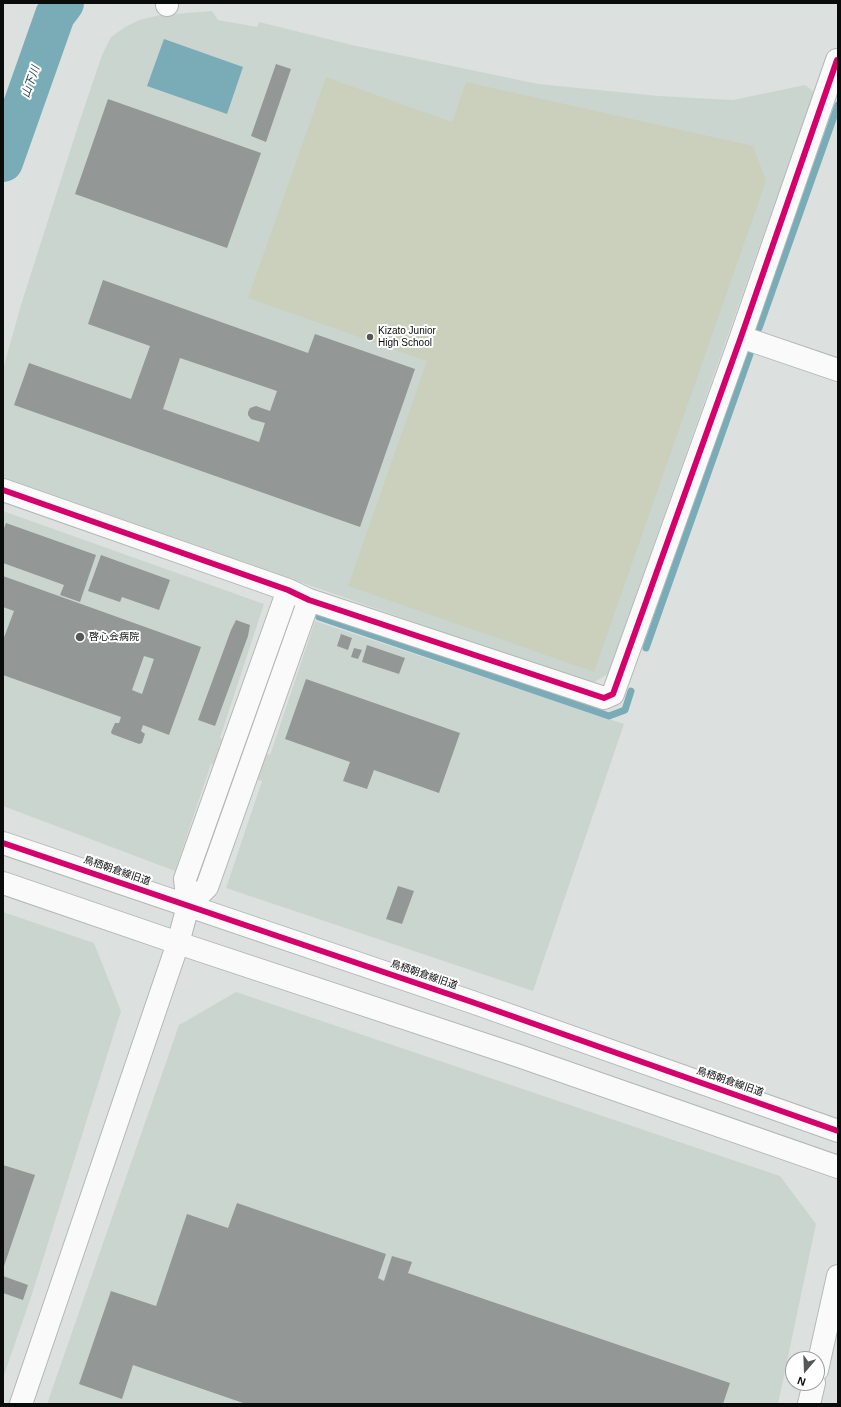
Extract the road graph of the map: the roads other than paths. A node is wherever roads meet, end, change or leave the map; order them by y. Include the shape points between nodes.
1 (837, 60) edge
2 (741, 336) junction
3 (838, 370) edge
4 (3, 490) edge
5 (288, 590) junction
6 (309, 600) junction
7 (3, 843) edge
8 (3, 883) edge
9 (188, 906) junction
10 (178, 943) junction
11 (838, 1131) edge
12 (838, 1167) edge
13 (838, 1276) edge
14 (821, 1351) edge
15 (812, 1391) edge
16 (21, 1404) edge
17 (810, 1404) edge

1 - 2 street
2 - 3 street
2 - 6 street via 613,694 604,698
4 - 5 street
5 - 6 street
5 - 9 street via 185,878
6 - 9 street via 207,887
7 - 9 street, 鳥栖朝倉線旧道
8 - 10 street
9 - 10 street
9 - 11 street, 鳥栖朝倉線旧道
10 - 12 street via 519,1056
10 - 16 street
13 - 14 street
15 - 17 street

